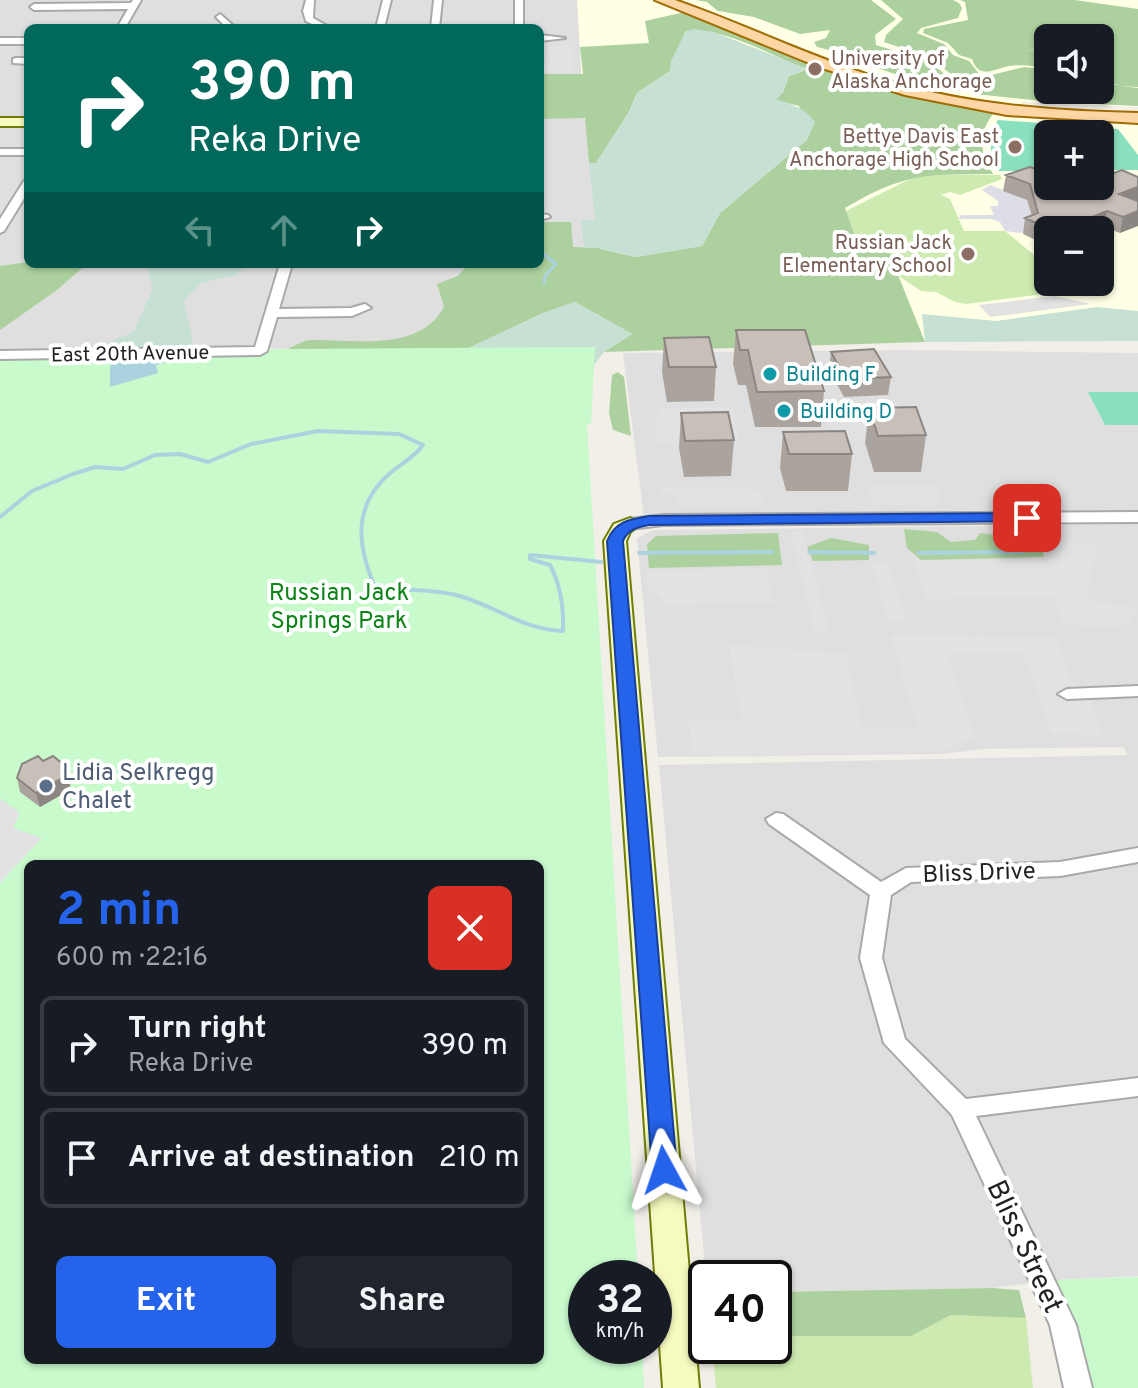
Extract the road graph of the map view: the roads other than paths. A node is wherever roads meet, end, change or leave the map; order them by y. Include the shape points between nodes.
1 (310, 0) edge
2 (387, 0) edge
3 (438, 0) edge
4 (519, 0) edge
5 (662, 0) edge
6 (680, 0) edge
7 (135, 3) edge
8 (34, 7) dead end
9 (220, 17) dead end
10 (123, 24) edge
11 (228, 24) edge
12 (319, 24) edge
13 (381, 24) edge
14 (435, 24) edge
15 (519, 24) edge
16 (544, 38) edge
17 (560, 38) dead end
18 (0, 41) edge
19 (24, 41) edge
20 (16, 61) dead end
21 (24, 61) edge
22 (1138, 109) edge
23 (1138, 118) edge
24 (0, 122) edge
25 (24, 122) edge
26 (0, 152) edge
27 (24, 152) edge
28 (24, 189) edge
29 (2, 223) edge
30 (285, 268) edge
31 (365, 308) dead end
32 (273, 313) junction
33 (0, 355) edge
34 (1138, 517) edge
35 (630, 524) joint
36 (1138, 691) edge
37 (1067, 694) dead end
38 (776, 819) dead end
39 (1138, 855) edge
40 (881, 892) junction
41 (1138, 1087) edge
42 (961, 1109) junction
43 (681, 1388) edge
44 (1078, 1388) edge

1 - 12 street via 309,19
2 - 13 street
3 - 14 street
4 - 15 street
5 - 23 main road via 860,77 924,95 1044,114
6 - 22 main road via 912,85 1011,103
7 - 8 street
7 - 10 street
9 - 11 street
16 - 17 street
18 - 19 street
20 - 21 street
24 - 25 street
26 - 27 street
28 - 29 street
30 - 32 street
31 - 32 street
32 - 33 street, East 20th Avenue via 260,351
34 - 35 street
35 - 43 street via 621,528 615,541
36 - 37 street
38 - 40 street
39 - 40 street, Bliss Drive via 1060,869 906,875
40 - 42 street via 871,958 895,1043
41 - 42 street
42 - 44 street, Bliss Street via 1063,1325

